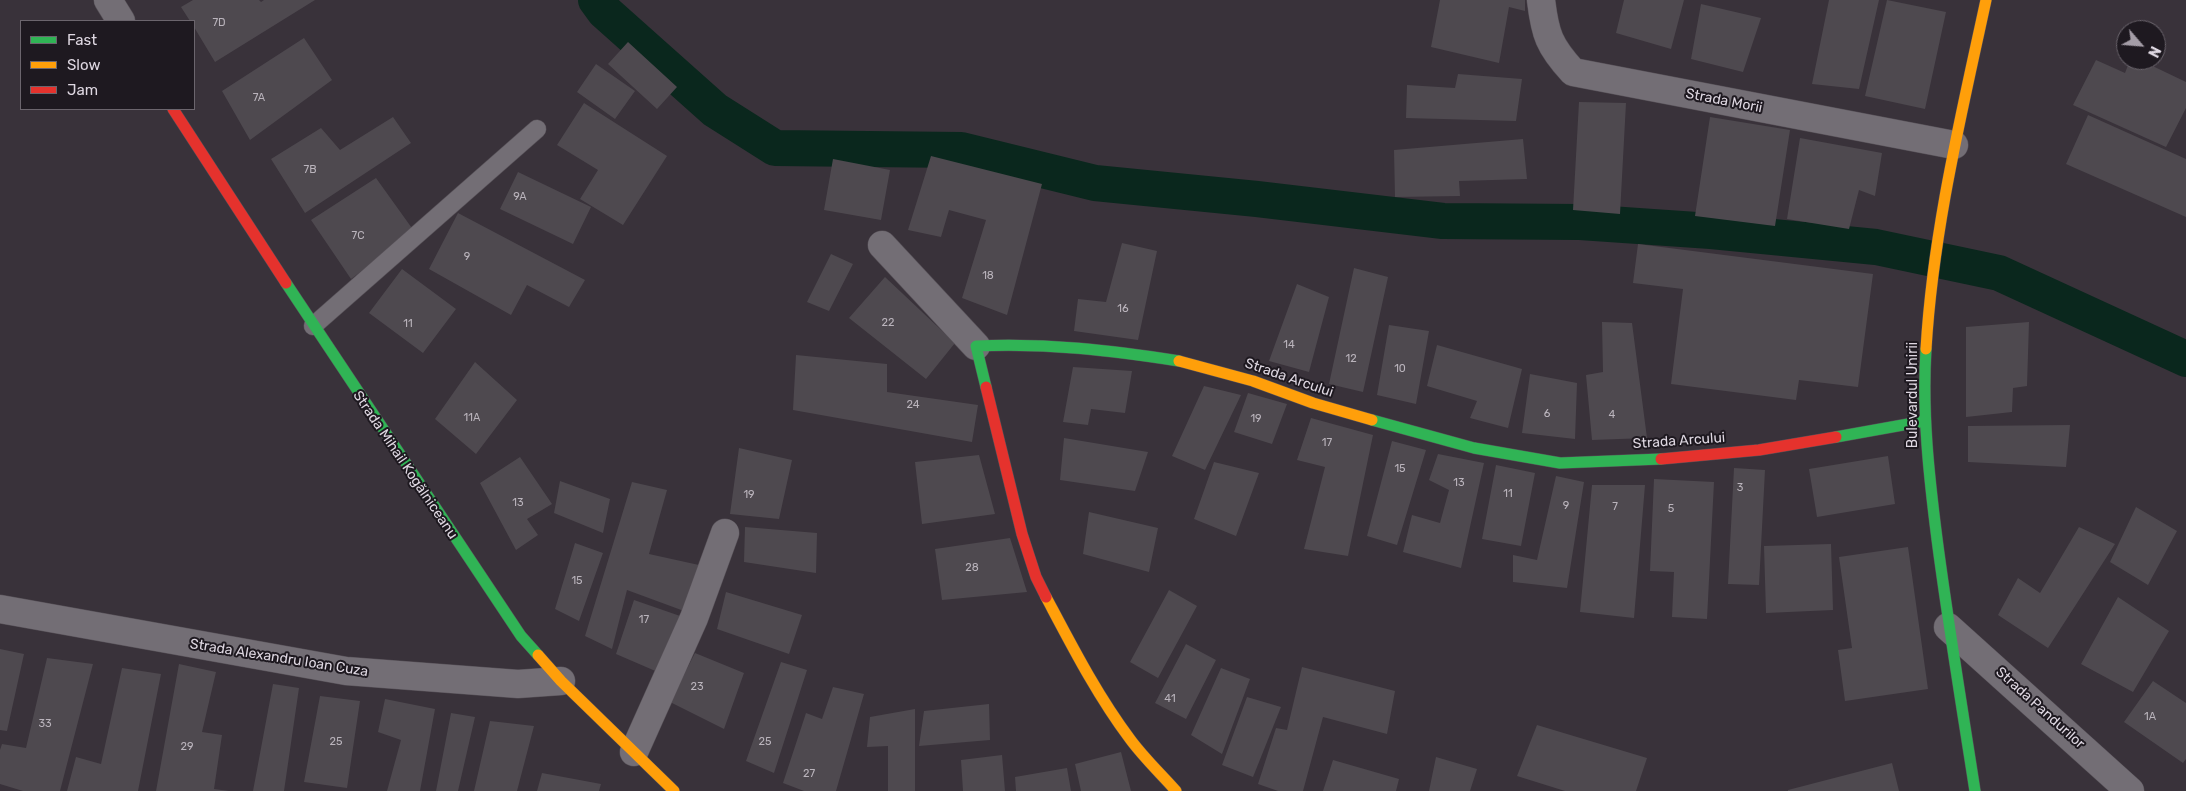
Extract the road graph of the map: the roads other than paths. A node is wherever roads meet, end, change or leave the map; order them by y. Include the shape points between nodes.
1 (108, 0) edge
2 (1541, 0) edge
3 (1986, 0) edge
4 (120, 20) edge
5 (175, 110) edge
6 (537, 129) dead end
7 (1954, 145) junction
8 (882, 245) dead end
9 (312, 326) junction
10 (976, 346) junction
11 (1925, 421) junction
12 (725, 533) dead end
13 (0, 609) edge
14 (1948, 626) junction
15 (561, 681) junction
16 (634, 752) junction
17 (674, 791) edge
18 (1176, 791) edge
19 (1975, 791) edge
20 (2130, 791) edge

1 - 4 street
2 - 7 street, Strada Morii via 1545,30 1556,53 1573,72
3 - 7 street, Bulevardul Unirii
5 - 9 street, Strada Mihail Kogălniceanu
6 - 9 lane
7 - 11 street, Bulevardul Unirii via 1939,222 1930,294
8 - 10 street
9 - 15 street, Strada Mihail Kogălniceanu via 521,636
10 - 11 street, Strada Arcului via 1028,344 1112,350 1190,363 1313,403 1474,448 1560,462 1661,459 1759,450
10 - 18 street via 1022,534 1036,577 1081,666 1131,741
11 - 14 street, Bulevardul Unirii
12 - 16 street via 694,618
13 - 15 street, Strada Alexandru Ioan Cuza via 346,672 518,684
14 - 19 street, Bulevardul Unirii
14 - 20 street, Strada Pandurilor
15 - 16 street, Strada Mihail Kogălniceanu
16 - 17 street, Strada Mihail Kogălniceanu

